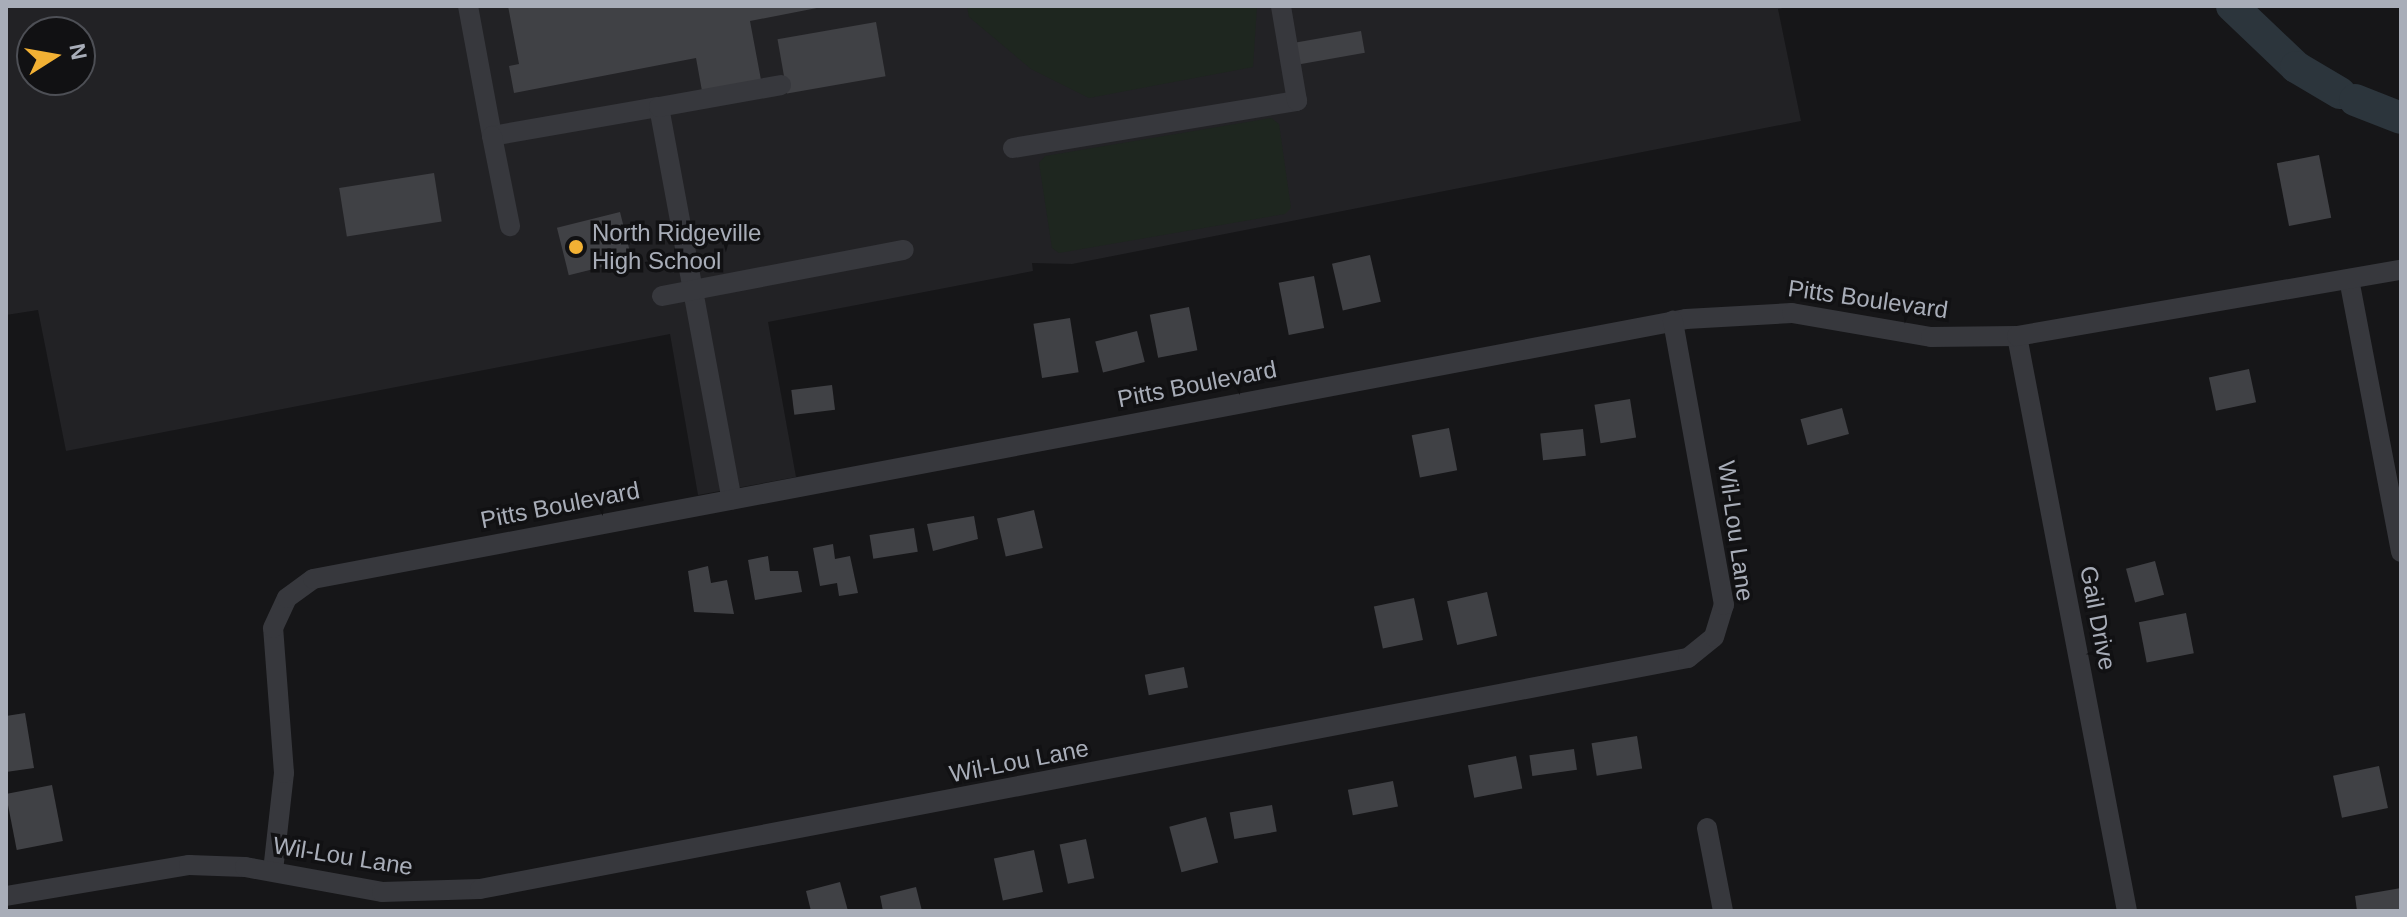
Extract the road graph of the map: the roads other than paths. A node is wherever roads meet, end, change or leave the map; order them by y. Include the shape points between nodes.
1 (468, 6) edge
2 (1281, 6) edge
3 (781, 85) dead end
4 (659, 107) junction
5 (492, 136) junction
6 (1013, 148) dead end
7 (510, 226) dead end
8 (904, 250) dead end
9 (2401, 270) edge
10 (2349, 279) junction
11 (693, 290) junction
12 (662, 296) dead end
13 (1673, 321) junction
14 (2017, 336) junction
15 (732, 499) junction
16 (2401, 552) edge
17 (1707, 828) dead end
18 (273, 871) junction
19 (6, 896) edge
20 (1723, 911) edge
21 (2127, 911) edge

1 - 5 street
2 - 6 street via 1297,101
3 - 4 street
4 - 5 street
4 - 11 street
5 - 7 street
8 - 11 street
9 - 10 street, Pitts Boulevard
10 - 14 street, Pitts Boulevard
10 - 16 street
11 - 12 street
11 - 15 street
13 - 14 street, Pitts Boulevard via 1792,313 1931,337
13 - 15 street, Pitts Boulevard
13 - 18 street, Wil-Lou Lane via 1724,605 1714,637 1688,658 480,889 382,892
14 - 21 street, Gail Drive
15 - 18 street, Pitts Boulevard via 299,586 273,628 284,773
17 - 20 street
18 - 19 street, Wil-Lou Lane via 161,867

